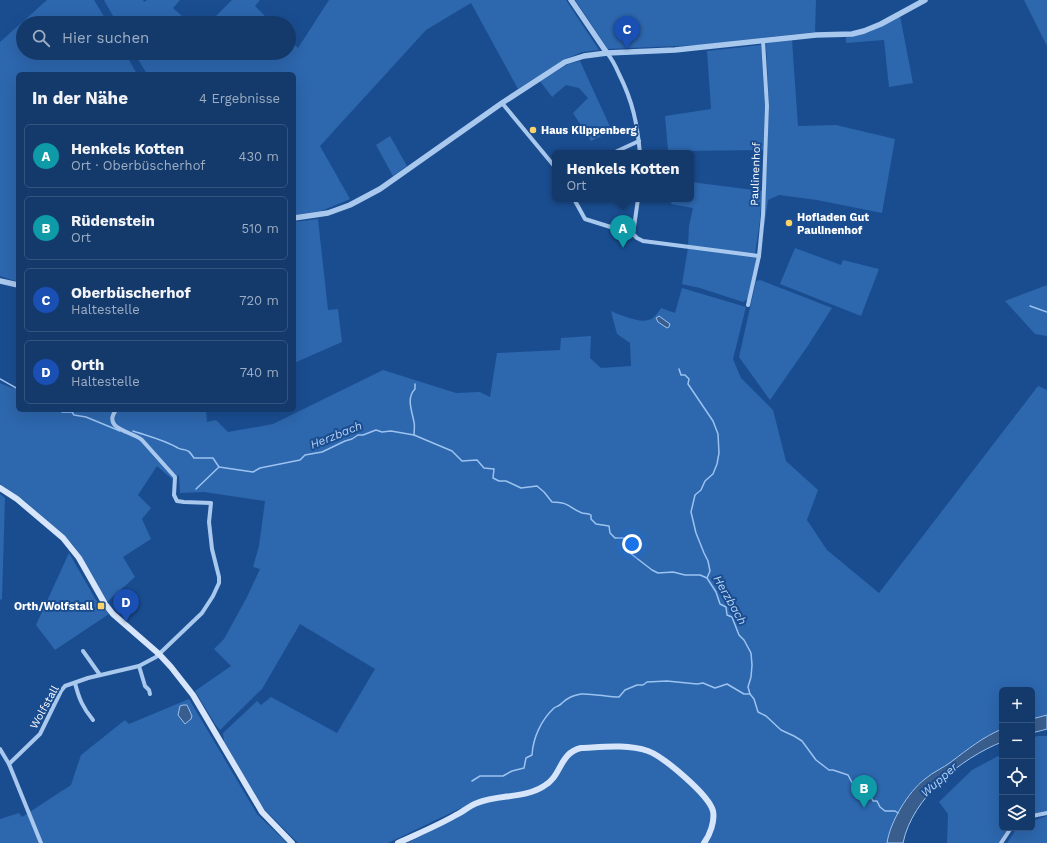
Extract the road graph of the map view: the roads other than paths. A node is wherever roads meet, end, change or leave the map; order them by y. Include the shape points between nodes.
1 (572, 0) edge
2 (925, 0) edge
3 (763, 41) junction
4 (607, 53) junction
5 (502, 103) junction
6 (639, 141) junction
7 (620, 150) edge
8 (640, 150) edge
9 (552, 164) edge
10 (576, 202) edge
11 (638, 202) edge
12 (296, 218) edge
13 (633, 234) junction
14 (759, 256) junction
15 (0, 281) edge
16 (16, 285) edge
17 (748, 305) dead end
18 (115, 412) edge
19 (0, 488) edge
20 (83, 651) dead end
21 (159, 654) junction
22 (139, 666) junction
23 (100, 675) junction
24 (75, 683) junction
25 (150, 694) dead end
26 (93, 720) dead end
27 (0, 749) edge
28 (9, 764) junction
29 (1047, 813) edge
30 (1035, 815) edge
31 (1009, 831) edge
32 (41, 843) edge
33 (292, 843) edge
34 (398, 843) edge
35 (704, 843) edge
36 (1001, 843) edge

1 - 4 street
2 - 3 street via 881,24 858,32
3 - 4 street via 675,50
3 - 14 street, Paulinenhof via 767,106
4 - 5 street via 565,62
4 - 6 street via 626,89
5 - 9 street
5 - 12 street via 380,189 328,213
6 - 7 street
6 - 8 street
10 - 13 street via 585,219
11 - 13 street
13 - 14 street via 643,241
14 - 17 street, Paulinenhof
15 - 16 street
18 - 21 street, Wolfstall via 111,419 112,424 142,440 175,477 174,496 177,500 210,503 209,522 218,583 202,613
19 - 21 main road via 63,538 79,558 113,614
20 - 23 street
21 - 22 street, Wolfstall
21 - 33 main road via 193,695 262,812
22 - 23 street, Wolfstall
22 - 25 street
23 - 24 street, Wolfstall
24 - 26 street, Wolfstall via 79,699
24 - 28 street, Wolfstall via 65,686 40,734
27 - 28 street
28 - 32 street
29 - 30 street
31 - 36 street
34 - 35 main road via 476,803 526,794 546,786 574,749 621,746 657,755 703,793 713,811 713,821

